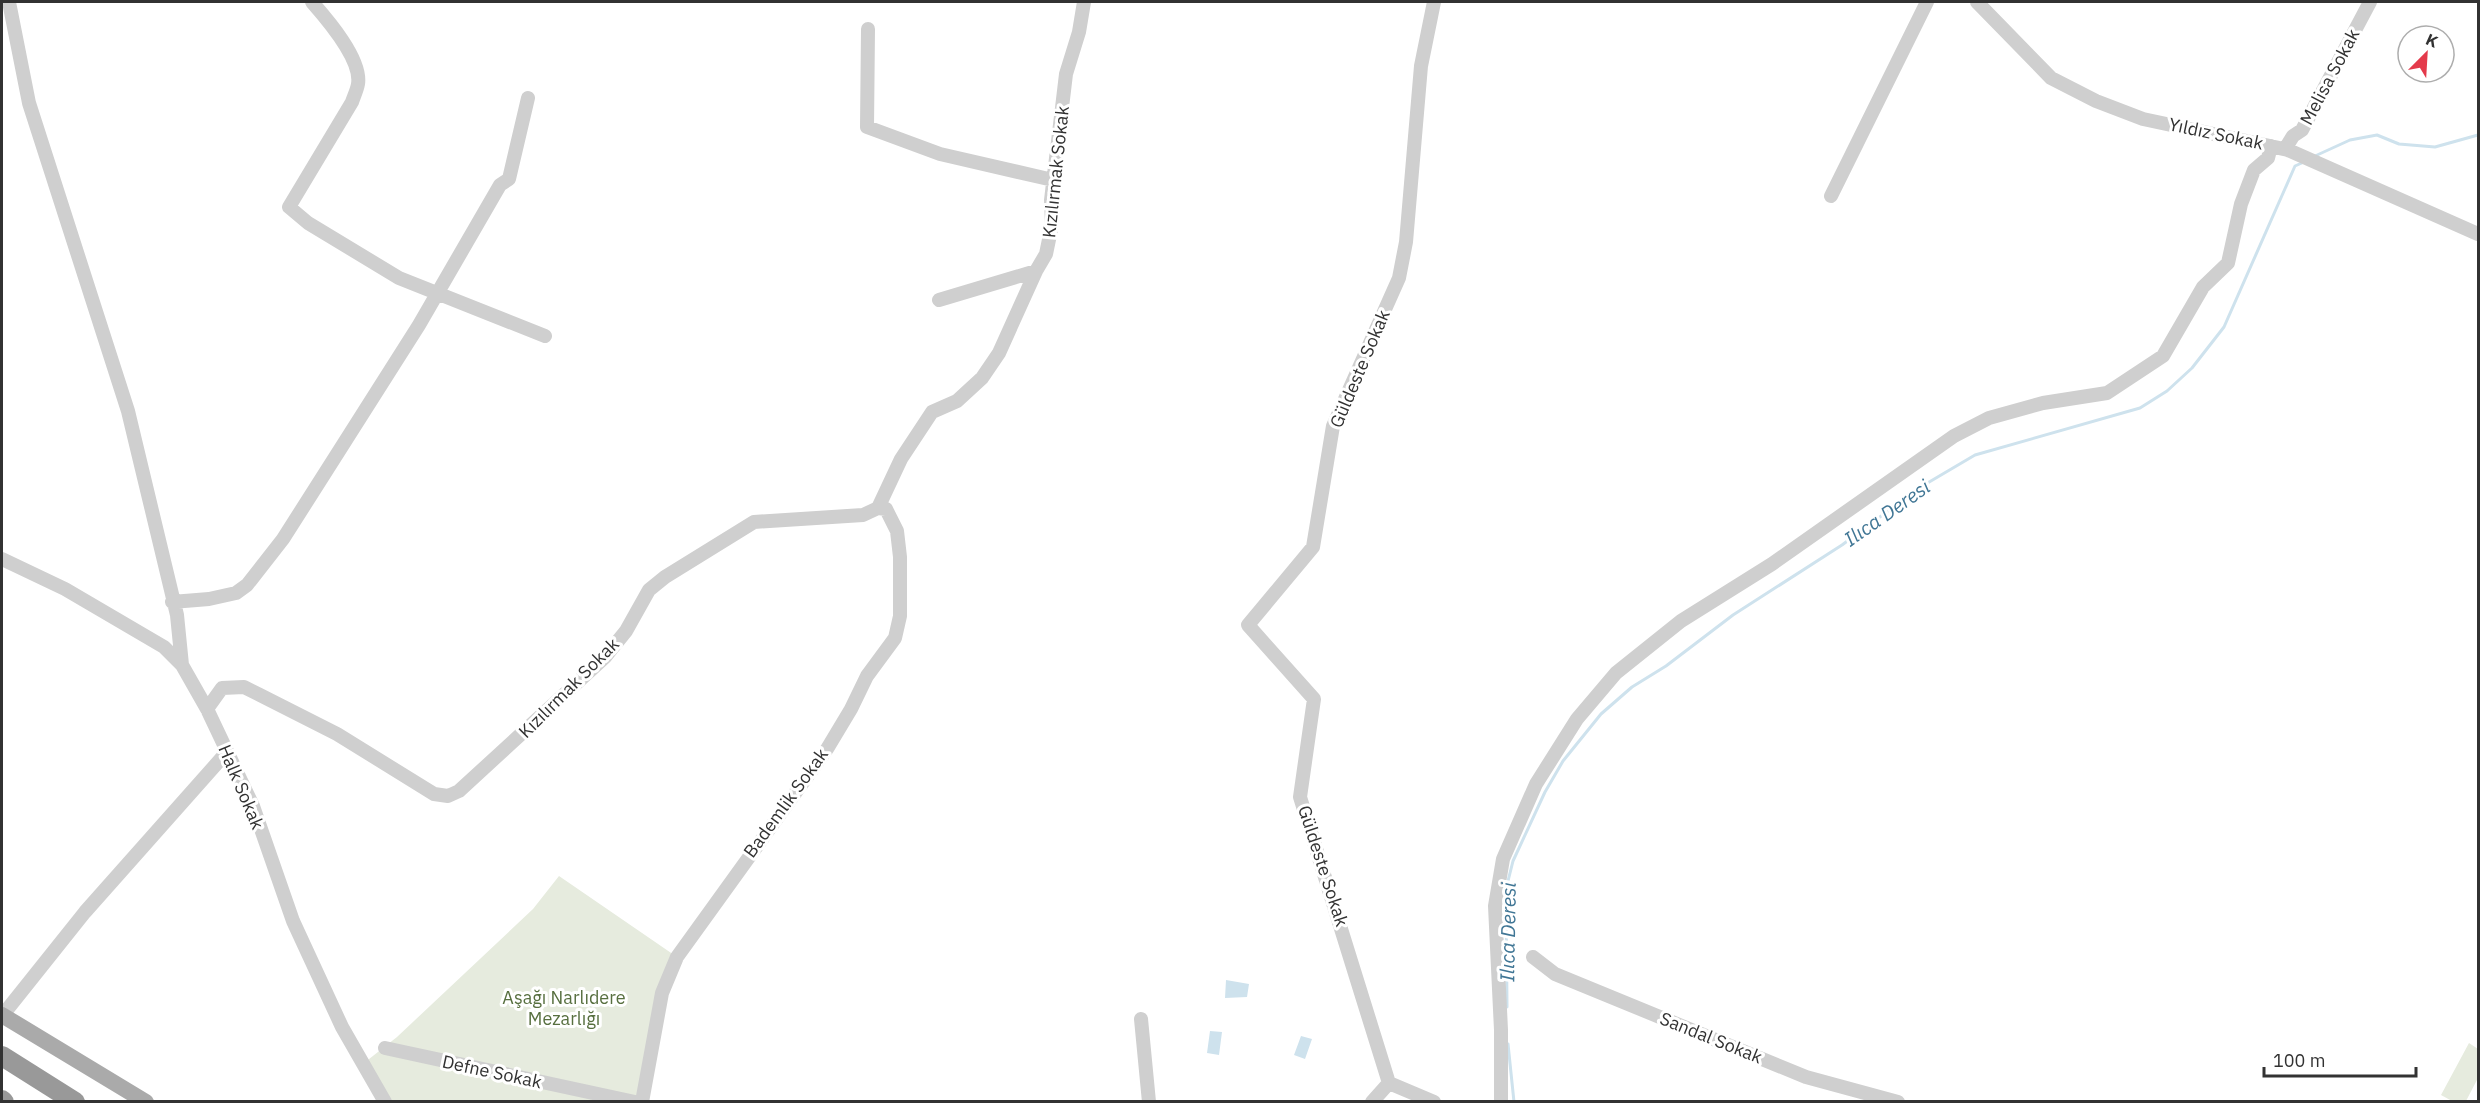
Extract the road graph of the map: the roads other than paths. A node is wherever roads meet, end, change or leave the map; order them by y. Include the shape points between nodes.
1 (9, 2) edge
2 (312, 2) edge
3 (1084, 2) edge
4 (1434, 2) edge
5 (1927, 2) edge
6 (1977, 2) edge
7 (2370, 2) edge
8 (868, 29) dead end
9 (528, 98) dead end
10 (2271, 146) junction
11 (2287, 149) junction
12 (1053, 180) junction
13 (1831, 196) dead end
14 (2478, 234) edge
15 (1036, 271) junction
16 (437, 292) junction
17 (939, 300) dead end
18 (545, 336) dead end
19 (878, 508) junction
20 (2, 559) edge
21 (172, 602) junction
22 (182, 665) junction
23 (207, 709) junction
24 (227, 752) junction
25 (1533, 957) dead end
26 (2, 1016) edge
27 (1142, 1019) dead end
28 (385, 1048) dead end
29 (2, 1056) edge
30 (1389, 1083) junction
31 (75, 1101) edge
32 (146, 1101) edge
33 (385, 1101) edge
34 (635, 1101) edge
35 (642, 1101) edge
36 (1149, 1101) edge
37 (1372, 1101) edge
38 (1434, 1101) edge
39 (1501, 1101) edge
40 (1898, 1101) edge

1 - 21 street via 29,103 128,411
2 - 16 street via 336,30 357,71 358,84 352,102 289,207 308,223 399,278
3 - 12 street, Kızılırmak Sokak via 1066,74
4 - 30 street, Güldeste Sokak via 1421,66 1406,242 1398,278 1334,426 1313,547 1248,625 1314,699 1300,797
5 - 13 street
6 - 10 street, Yıldız Sokak via 2051,78 2096,101 2143,119
7 - 11 street, Melisa Sokak via 2302,130 2293,136
8 - 12 street via 867,127 940,154
9 - 16 street via 509,179 500,185
10 - 11 street, Yıldız Sokak
10 - 39 street via 2268,158 2254,170 2241,204 2228,263 2203,288 2163,356 2107,393 2043,403 1989,418 1954,436 1772,564 1681,621 1616,673 1577,719 1536,784 1503,859 1495,906
11 - 14 street, Yıldız Sokak
12 - 15 street, Kızılırmak Sokak via 1052,225 1046,254
15 - 17 street
15 - 19 street, Kızılırmak Sokak via 999,353 973,389 932,412 901,459
16 - 18 street
16 - 21 street via 283,539 248,585 236,593
19 - 23 street, Kızılırmak Sokak via 863,515 754,522 665,576 649,590 626,632 604,657 508,748 448,796 434,794 337,734 244,687 222,688
19 - 35 street, Bademlik Sokak via 886,510 897,531 900,616 895,638 867,676 827,749 677,957 662,993
20 - 22 street, Halk Sokak via 65,589 164,647
21 - 22 street
22 - 23 street, Halk Sokak
23 - 24 street, Halk Sokak
24 - 26 street via 85,912
24 - 33 street, Halk Sokak via 254,806 293,921 342,1027
25 - 40 street, Sandal Sokak via 1555,974 1806,1077
26 - 32 main road
27 - 36 street
28 - 34 street, Defne Sokak
29 - 31 highway
30 - 37 street
30 - 38 street

